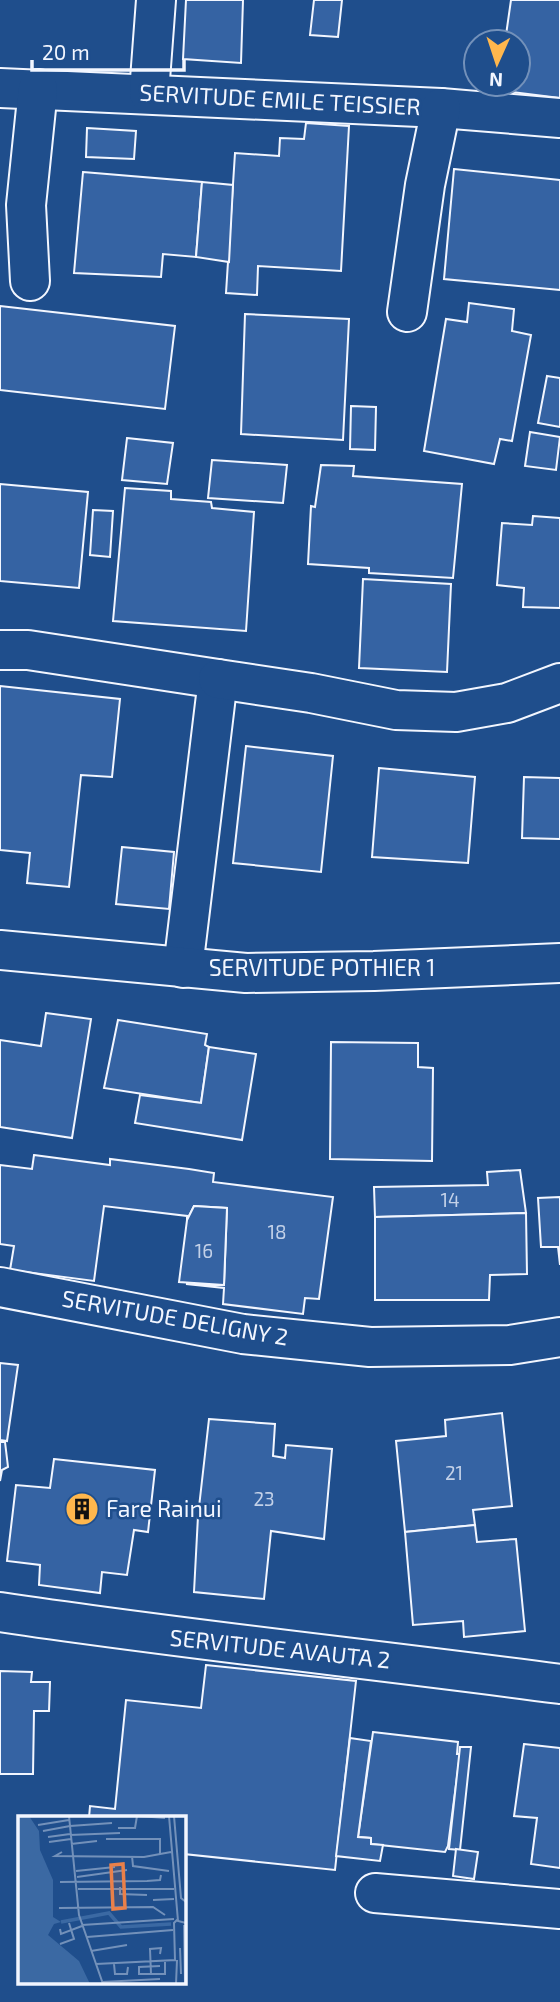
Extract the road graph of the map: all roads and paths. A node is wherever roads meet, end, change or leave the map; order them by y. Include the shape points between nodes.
1 (156, 0) edge
2 (0, 88) edge
3 (38, 89) junction
4 (149, 93) junction
5 (441, 108) junction
6 (560, 118) edge
7 (30, 281) dead end
8 (407, 312) dead end
9 (0, 650) edge
10 (218, 679) junction
11 (560, 683) edge
12 (0, 950) edge
13 (560, 962) edge
14 (183, 968) junction
15 (0, 1287) edge
16 (560, 1337) edge
17 (0, 1612) edge
18 (560, 1684) edge
19 (375, 1893) dead end
20 (560, 1909) edge

1 - 4 street
2 - 3 street, SERVITUDE EMILE TEISSIER
3 - 4 street, SERVITUDE EMILE TEISSIER
3 - 7 street via 26,205
4 - 5 street, SERVITUDE EMILE TEISSIER
5 - 6 street, SERVITUDE EMILE TEISSIER
5 - 8 street
9 - 10 street via 27,650
10 - 11 street via 396,710 456,712 507,703
10 - 14 street
12 - 14 street, SERVITUDE POTHIER 1
13 - 14 street, SERVITUDE POTHIER 1 via 323,972
15 - 16 street, SERVITUDE DELIGNY 2 via 243,1334 370,1346 510,1345
17 - 18 street, SERVITUDE AVAUTA 2
19 - 20 street

